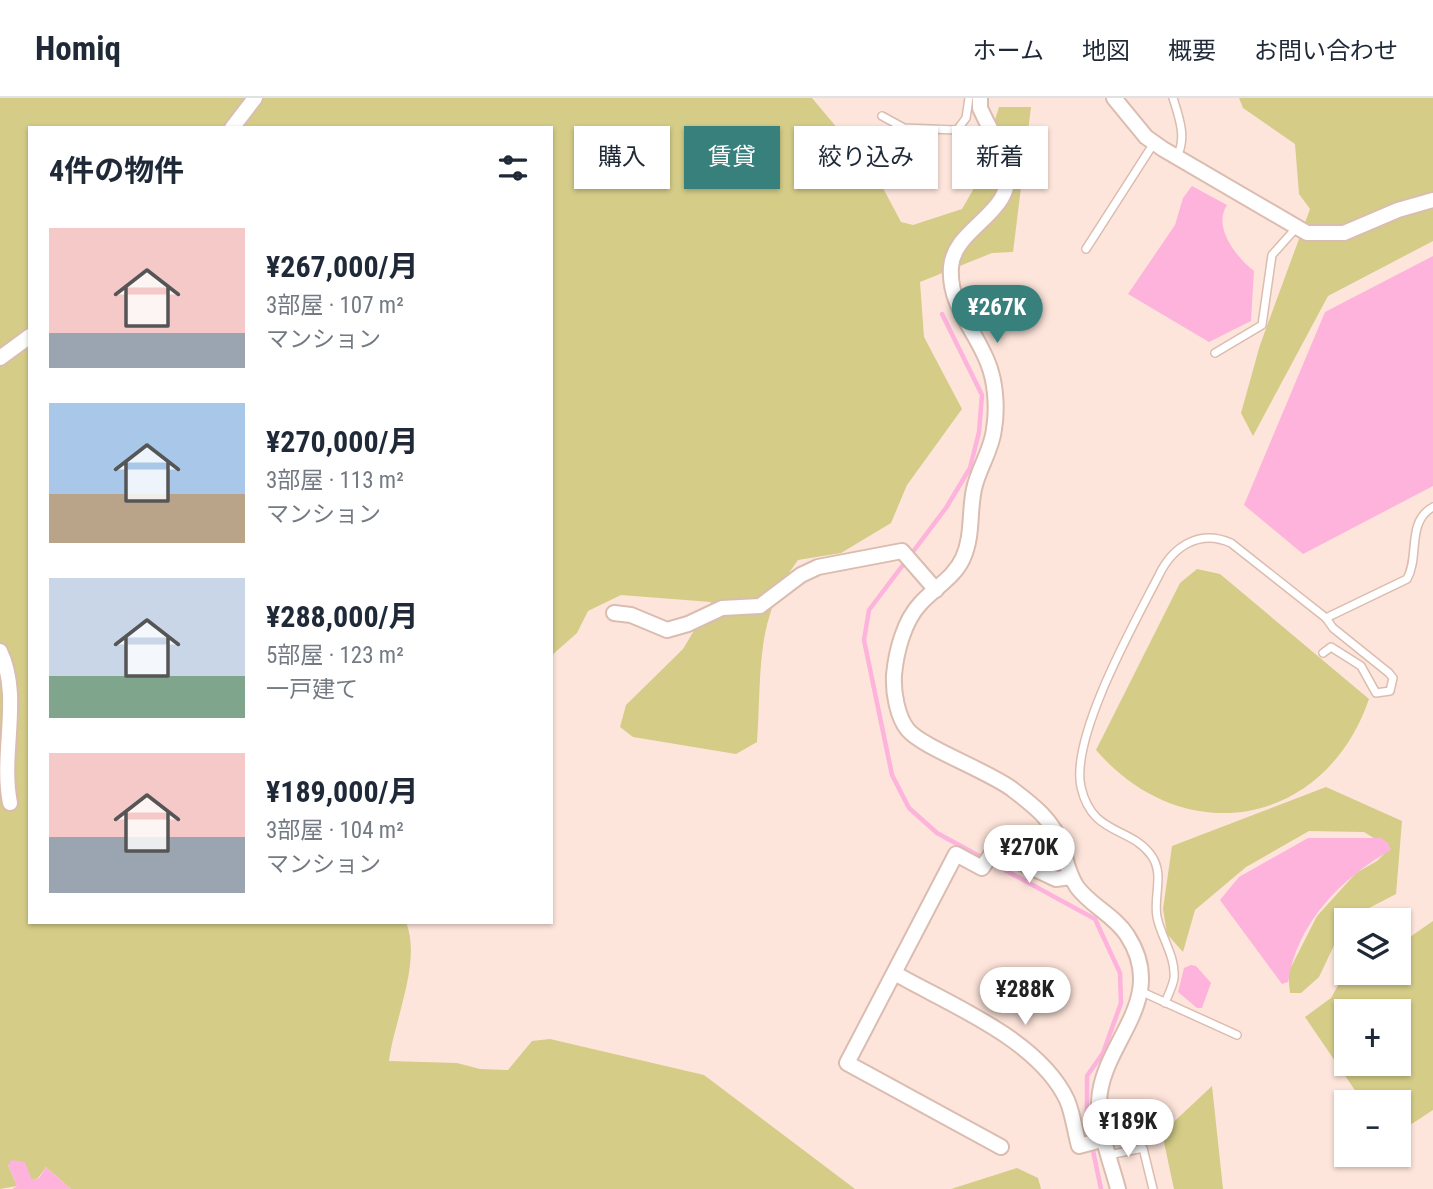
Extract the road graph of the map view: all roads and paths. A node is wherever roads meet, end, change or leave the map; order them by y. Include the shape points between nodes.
1 (255, 98) edge
2 (969, 98) edge
3 (980, 98) edge
4 (1114, 98) edge
5 (1173, 98) edge
6 (882, 116) dead end
7 (234, 126) edge
8 (1154, 143) junction
9 (1177, 156) junction
10 (1433, 200) edge
11 (1297, 227) junction
12 (1086, 248) dead end
13 (28, 337) edge
14 (1215, 353) dead end
15 (0, 358) edge
16 (1433, 508) edge
17 (936, 590) junction
18 (614, 613) dead end
19 (1326, 618) junction
20 (0, 651) edge
21 (1323, 653) dead end
22 (10, 803) dead end
23 (1071, 877) junction
24 (895, 975) junction
25 (1140, 991) junction
26 (1165, 1003) junction
27 (1237, 1035) dead end
28 (1105, 1139) junction
29 (1001, 1147) dead end
30 (1109, 1154) junction
31 (1118, 1189) edge
32 (1153, 1189) edge

1 - 7 street
2 - 6 lane via 966,118 957,130 904,128
3 - 17 street via 1007,179 995,209 955,248 951,279 957,307 991,370 994,431 974,487 964,556
4 - 8 street
5 - 9 lane via 1181,130
8 - 9 street
8 - 12 lane
9 - 11 street
10 - 11 street via 1344,233 1307,233
11 - 14 lane via 1272,255 1262,325
13 - 15 street
16 - 19 lane via 1418,522 1407,579
17 - 18 street via 902,551 818,567 760,606 722,607 667,630
17 - 23 street via 908,621 901,642 894,675 900,714 908,730 921,740 978,768 1040,810 1055,828
19 - 21 lane via 1389,673 1393,678 1390,691 1376,693 1362,666 1331,648
19 - 26 lane via 1231,542 1220,537 1191,541 1177,549 1162,568 1100,693 1082,757 1081,786 1095,817 1152,856 1158,877 1157,916 1174,977
20 - 22 street via 9,685 3,746
23 - 24 street via 1056,879 994,850 982,868 956,854
23 - 25 street via 1078,890 1129,936 1139,959
24 - 28 street via 1015,1041 1046,1069 1067,1100 1079,1146
24 - 29 street via 847,1063
25 - 26 lane
25 - 28 street via 1131,1024 1101,1087
26 - 27 lane
28 - 30 street
30 - 31 street
30 - 32 lane via 1143,1148

